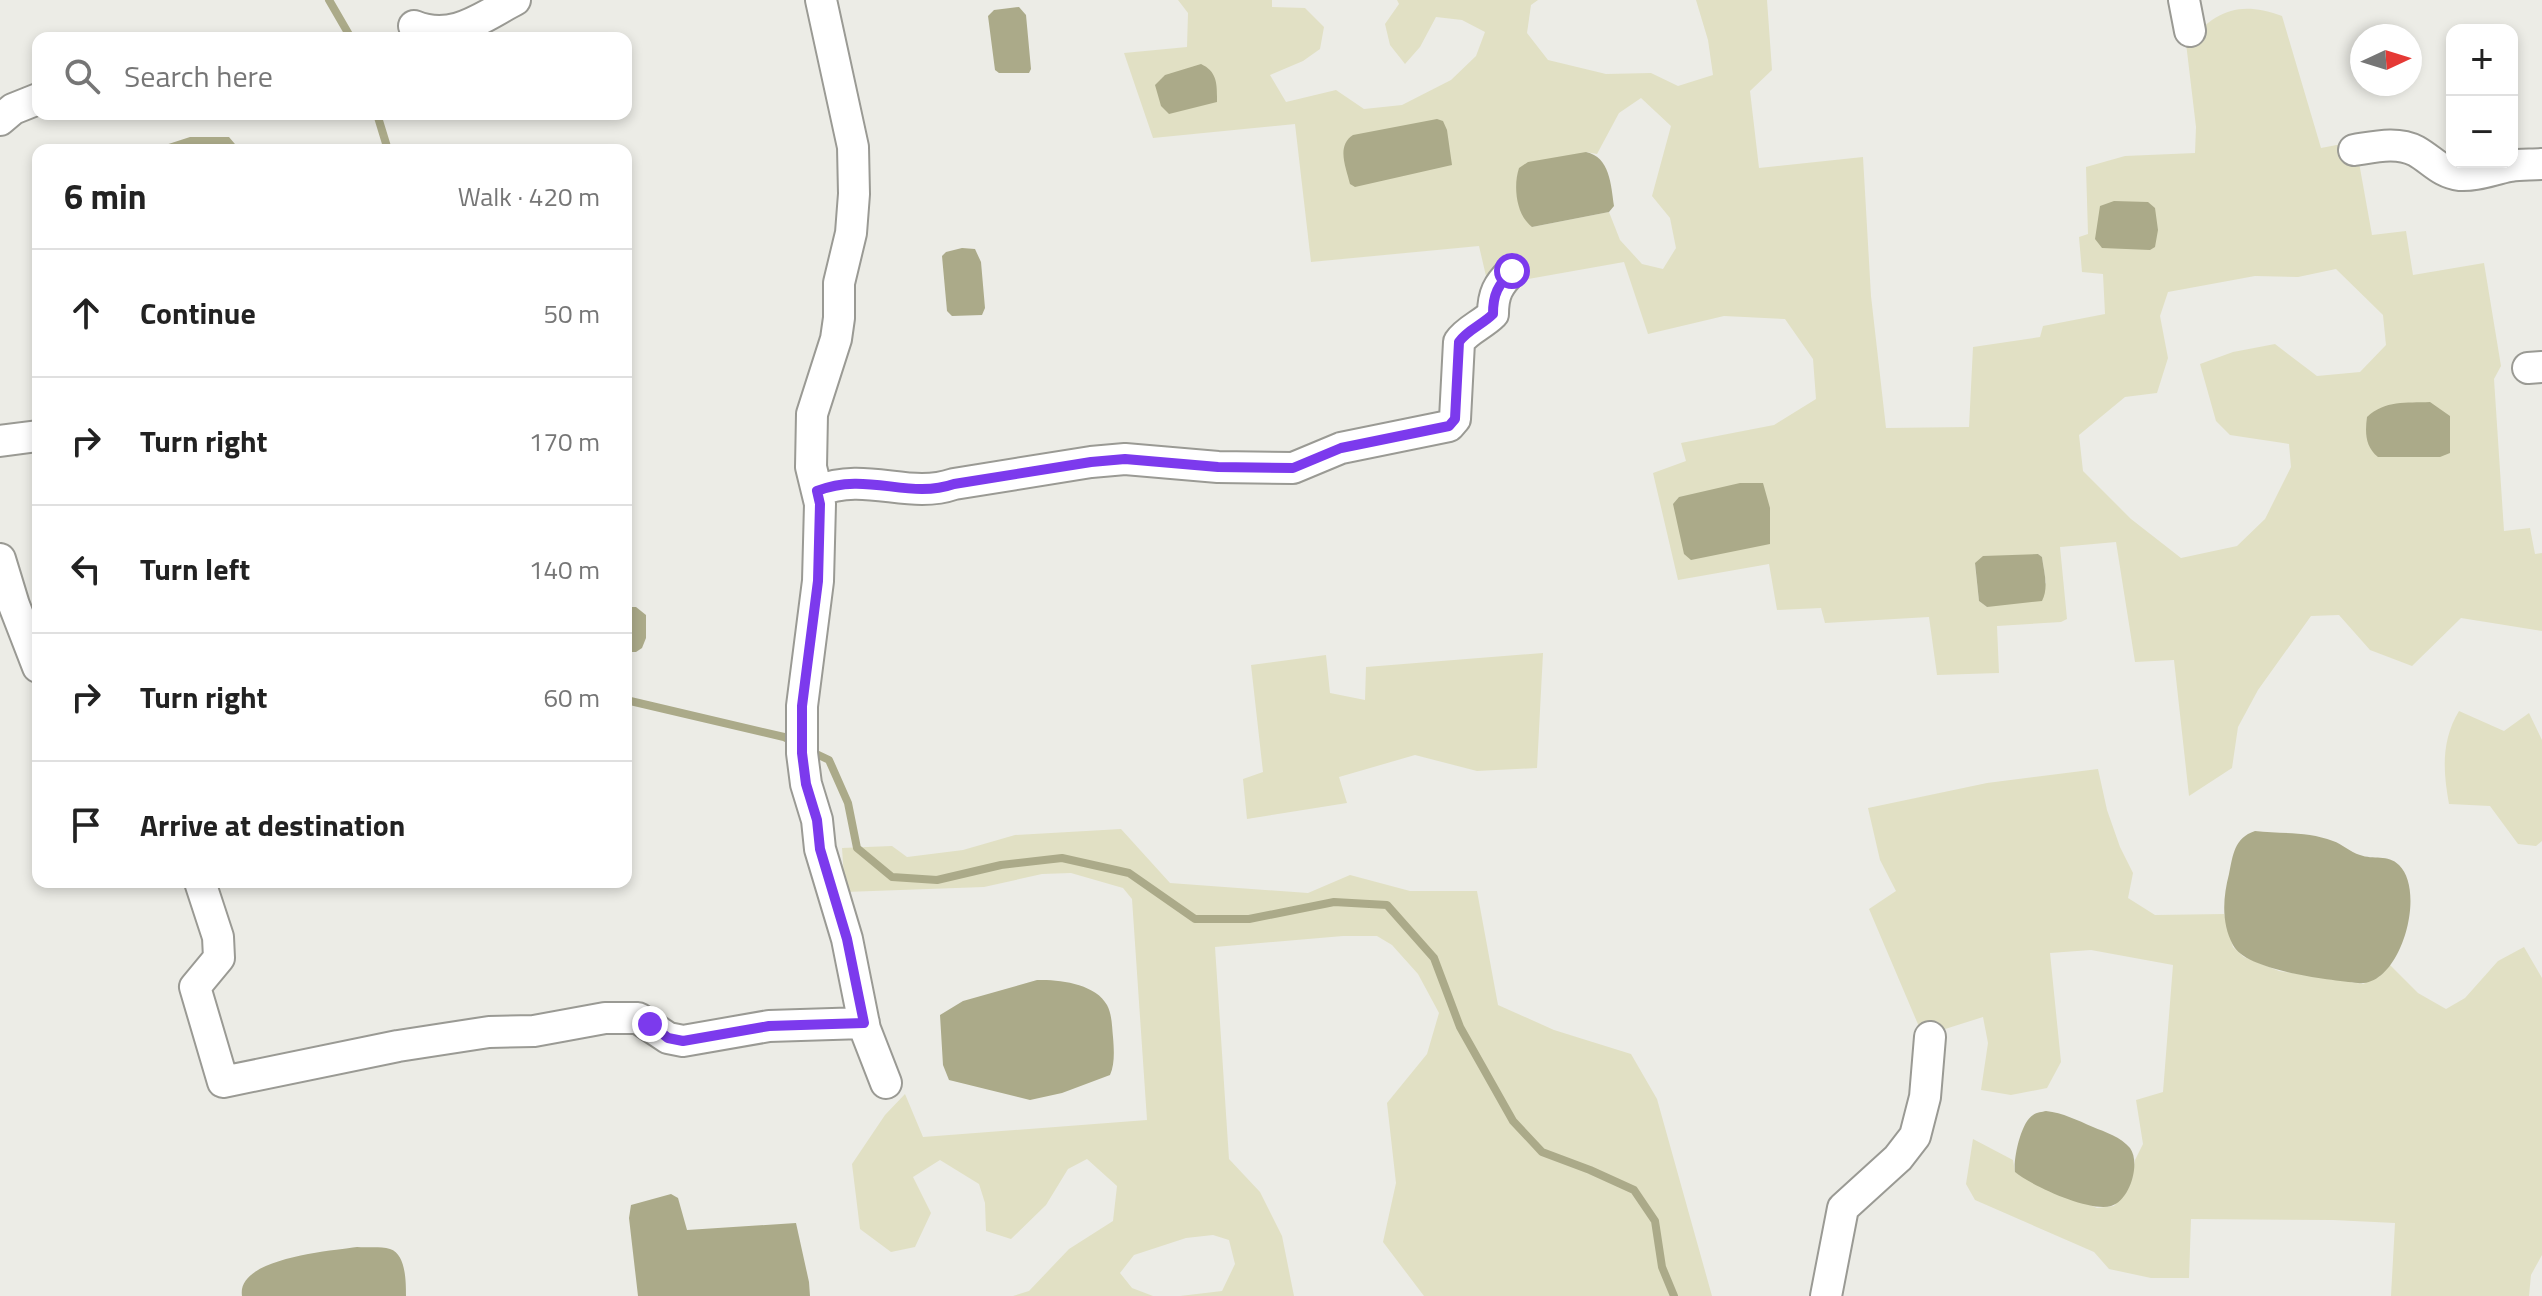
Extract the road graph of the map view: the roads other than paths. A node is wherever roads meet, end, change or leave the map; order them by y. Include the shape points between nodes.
1 (515, 0) edge
2 (821, 0) edge
3 (2184, 0) edge
4 (414, 26) dead end
5 (2190, 31) dead end
6 (32, 101) edge
7 (0, 120) edge
8 (2354, 150) dead end
9 (2542, 164) edge
10 (1512, 271) dead end
11 (32, 437) edge
12 (0, 441) edge
13 (817, 491) junction
14 (0, 559) edge
15 (32, 652) edge
16 (202, 888) edge
17 (864, 1023) junction
18 (1930, 1037) dead end
19 (886, 1083) dead end
20 (1826, 1296) edge

1 - 4 street via 455,31
2 - 13 street via 853,147 854,194 836,339 812,414 811,467
3 - 5 street
6 - 7 street
8 - 9 street via 2405,147 2457,175
10 - 13 street via 1498,285 1493,314 1459,342 1455,419 1449,426 1341,448 1293,468 1125,459 938,490 858,482
11 - 12 street
13 - 17 street via 818,581 802,706 802,753
14 - 15 street
16 - 17 street via 219,958 195,987 223,1082 398,1046 605,1018 638,1018 668,1038 683,1041 769,1026
17 - 19 street
18 - 20 street via 1925,1097 1915,1136 1843,1208

